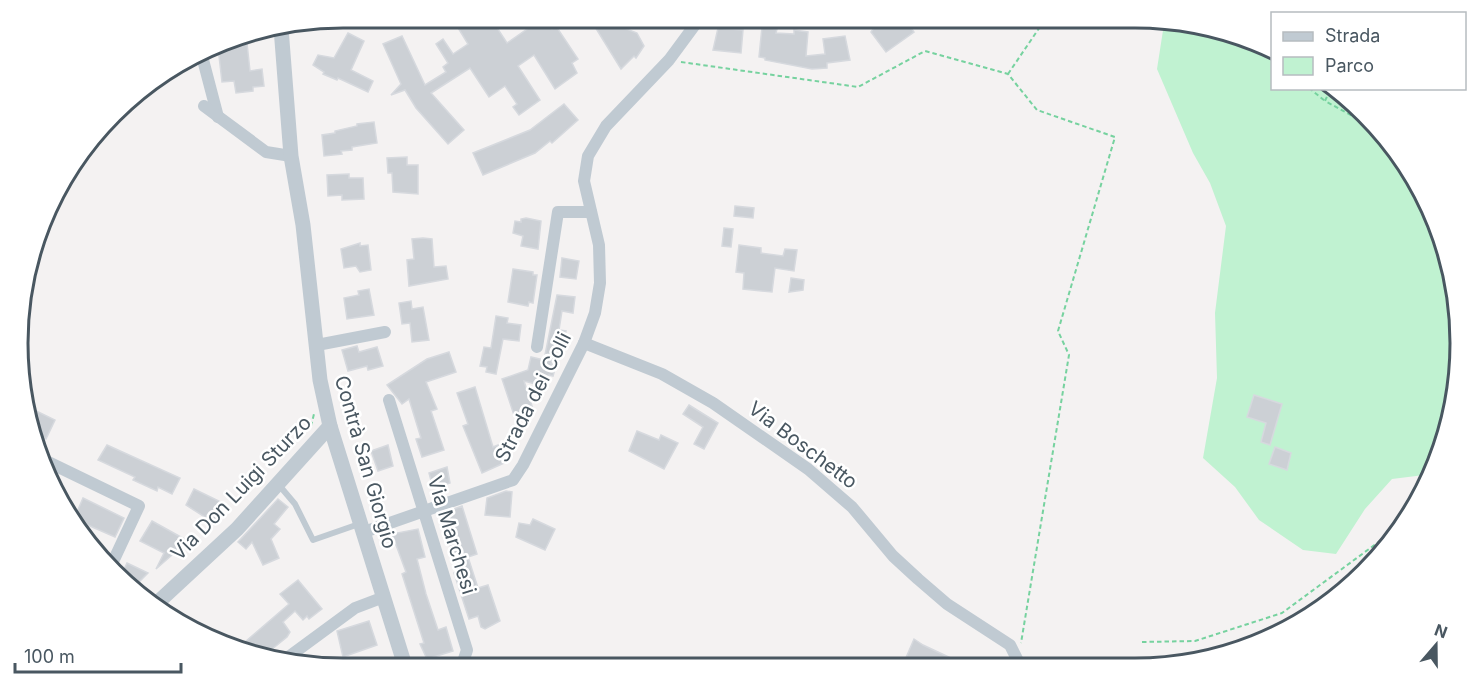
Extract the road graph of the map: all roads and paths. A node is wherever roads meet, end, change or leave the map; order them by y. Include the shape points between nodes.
1 (693, 28) edge
2 (1039, 28) edge
3 (282, 35) edge
4 (669, 60) junction
5 (203, 61) edge
6 (1008, 74) junction
7 (1311, 90) edge
8 (1328, 95) edge
9 (1325, 101) junction
10 (204, 106) dead end
11 (1350, 115) edge
12 (218, 117) junction
13 (291, 156) junction
14 (591, 212) junction
15 (385, 332) dead end
16 (584, 343) junction
17 (317, 345) junction
18 (537, 347) dead end
19 (389, 400) dead end
20 (325, 406) junction
21 (330, 426) junction
22 (311, 427) dead end
23 (52, 464) edge
24 (277, 484) junction
25 (425, 511) junction
26 (362, 528) junction
27 (1378, 542) edge
28 (114, 559) edge
29 (384, 597) junction
30 (160, 599) edge
31 (1142, 642) dead end
32 (292, 654) edge
33 (403, 658) edge
34 (465, 658) edge
35 (1017, 658) edge
36 (1021, 658) edge

1 - 4 street, Strada dei Colli
2 - 6 path
3 - 13 street, Contrà San Giorgio
4 - 6 path via 858,87 925,51
4 - 14 street, Strada dei Colli via 606,126 588,156 584,181
5 - 12 street
6 - 36 path via 1037,110 1115,137 1058,331 1069,355
7 - 9 path
8 - 9 path
9 - 11 path
10 - 12 street
12 - 13 street via 266,152
13 - 17 street, Contrà San Giorgio
14 - 16 street, Strada dei Colli via 599,245 600,283
14 - 18 street, Strada dei Colli via 558,212
15 - 17 street
16 - 25 street, Strada dei Colli via 513,480
16 - 35 street, Via Boschetto via 672,380 713,403 808,469 852,507 918,579 947,604 1010,645
17 - 20 street, Contrà San Giorgio
19 - 25 street, Via Marchesi
20 - 21 street, Contrà San Giorgio
20 - 22 path via 316,407
21 - 24 street, Via Don Luigi Sturzo
21 - 26 street, Contrà San Giorgio
23 - 28 street via 139,506
24 - 26 lane via 295,504 313,540
24 - 30 street, Via Don Luigi Sturzo via 237,529
25 - 26 street, Strada dei Colli
25 - 34 street, Via Marchesi via 468,650
26 - 29 street, Contrà San Giorgio
27 - 31 path via 1282,613 1195,641
29 - 32 street via 355,608
29 - 33 street, Contrà San Giorgio

